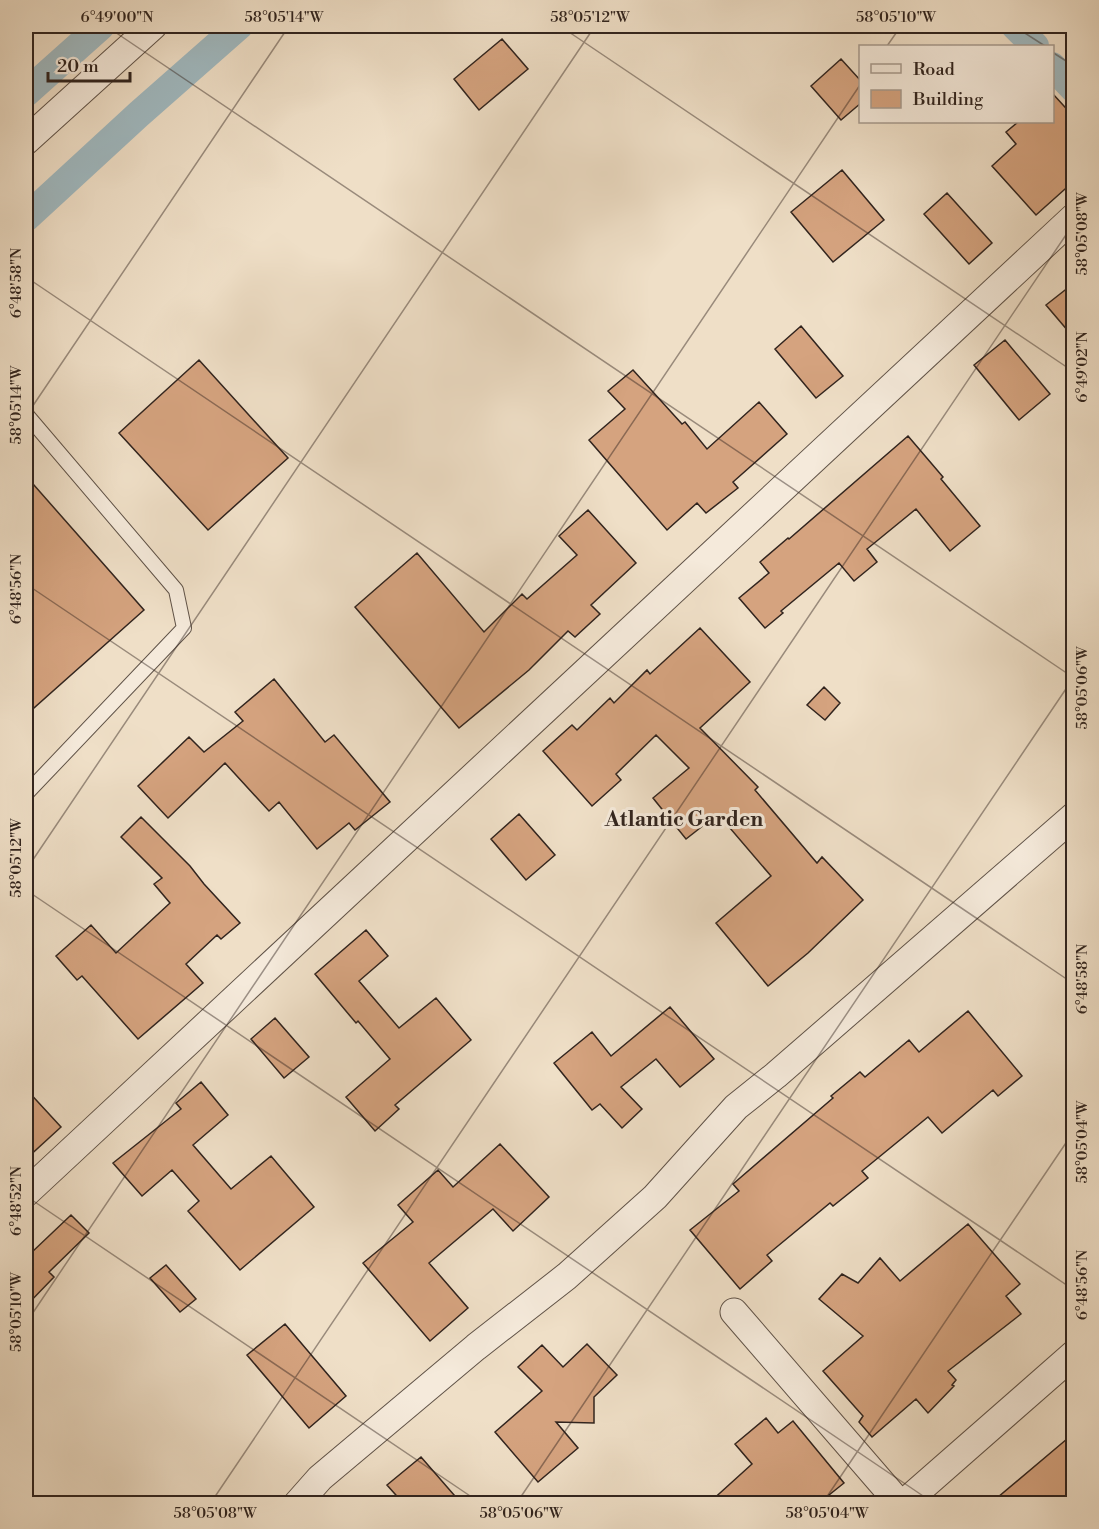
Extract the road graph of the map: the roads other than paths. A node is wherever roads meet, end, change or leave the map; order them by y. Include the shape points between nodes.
1 (153, 26) edge
2 (26, 141) edge
3 (1074, 217) edge
4 (26, 414) edge
5 (26, 794) edge
6 (1074, 816) edge
7 (26, 1193) edge
8 (734, 1312) dead end
9 (1074, 1354) edge
10 (297, 1503) edge
11 (902, 1503) edge

1 - 2 street
3 - 7 street
4 - 5 lane via 176,590 184,628
6 - 10 street via 735,1107 655,1197 567,1276 320,1478
8 - 11 street
9 - 11 street

